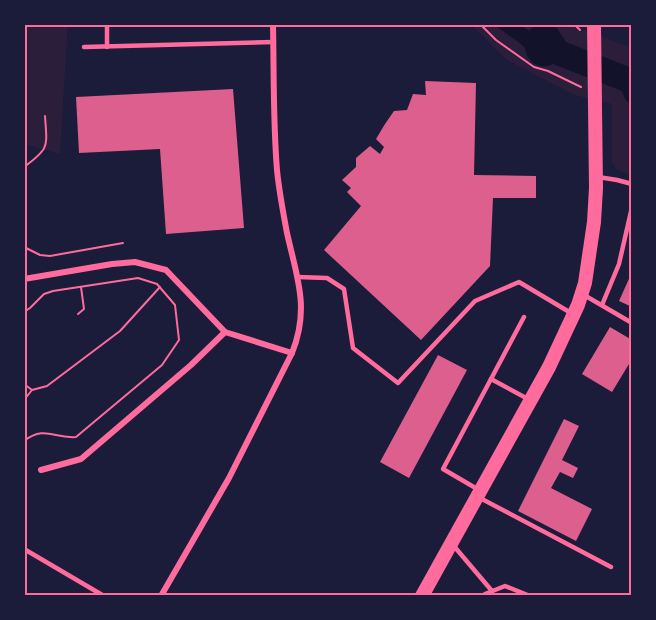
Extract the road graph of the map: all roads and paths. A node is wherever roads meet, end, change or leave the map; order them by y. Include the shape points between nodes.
1 (107, 24) edge
2 (273, 24) edge
3 (480, 24) edge
4 (594, 24) edge
5 (274, 42) junction
6 (107, 46) junction
7 (84, 47) dead end
8 (590, 86) junction
9 (45, 116) dead end
10 (24, 167) edge
11 (596, 176) junction
12 (632, 184) edge
13 (632, 207) edge
14 (123, 243) dead end
15 (24, 247) edge
16 (298, 277) junction
17 (24, 279) edge
18 (81, 287) junction
19 (160, 287) junction
20 (582, 294) junction
21 (602, 305) junction
22 (24, 312) edge
23 (78, 314) dead end
24 (574, 315) junction
25 (524, 317) dead end
26 (632, 323) edge
27 (225, 332) junction
28 (292, 354) junction
29 (491, 379) junction
30 (24, 384) edge
31 (32, 390) junction
32 (24, 400) edge
33 (530, 401) junction
34 (24, 441) edge
35 (41, 470) dead end
36 (479, 494) junction
37 (452, 543) junction
38 (24, 549) edge
39 (611, 567) dead end
40 (492, 591) junction
41 (104, 596) edge
42 (160, 596) edge
43 (422, 596) edge
44 (483, 596) edge
45 (530, 596) edge

1 - 6 lane
2 - 5 street
3 - 8 path via 534,67 577,85
4 - 8 main road
5 - 6 lane
5 - 16 street via 277,168
6 - 7 lane
8 - 11 main road
9 - 10 path via 47,146
11 - 12 lane
11 - 20 main road via 594,222
13 - 21 lane via 619,264
14 - 15 path via 50,256
16 - 24 lane via 327,278 344,289 352,348 398,383 476,301 519,282
16 - 28 street via 302,321
17 - 27 street via 135,262 166,270
18 - 19 path via 138,278
18 - 22 path via 44,294
18 - 23 path via 84,309
19 - 31 path via 120,331 47,386
19 - 34 path via 176,305 179,340 162,364 76,437 33,434
20 - 21 lane
20 - 24 main road
21 - 26 lane
24 - 33 main road
25 - 29 lane
27 - 28 street
27 - 35 street via 81,459
28 - 42 street via 229,478
29 - 33 lane
29 - 36 lane via 443,469
30 - 31 path
31 - 32 path
33 - 36 main road
36 - 37 main road
36 - 39 lane
37 - 40 lane
37 - 43 main road
38 - 41 lane
40 - 44 lane
40 - 45 lane via 505,586

